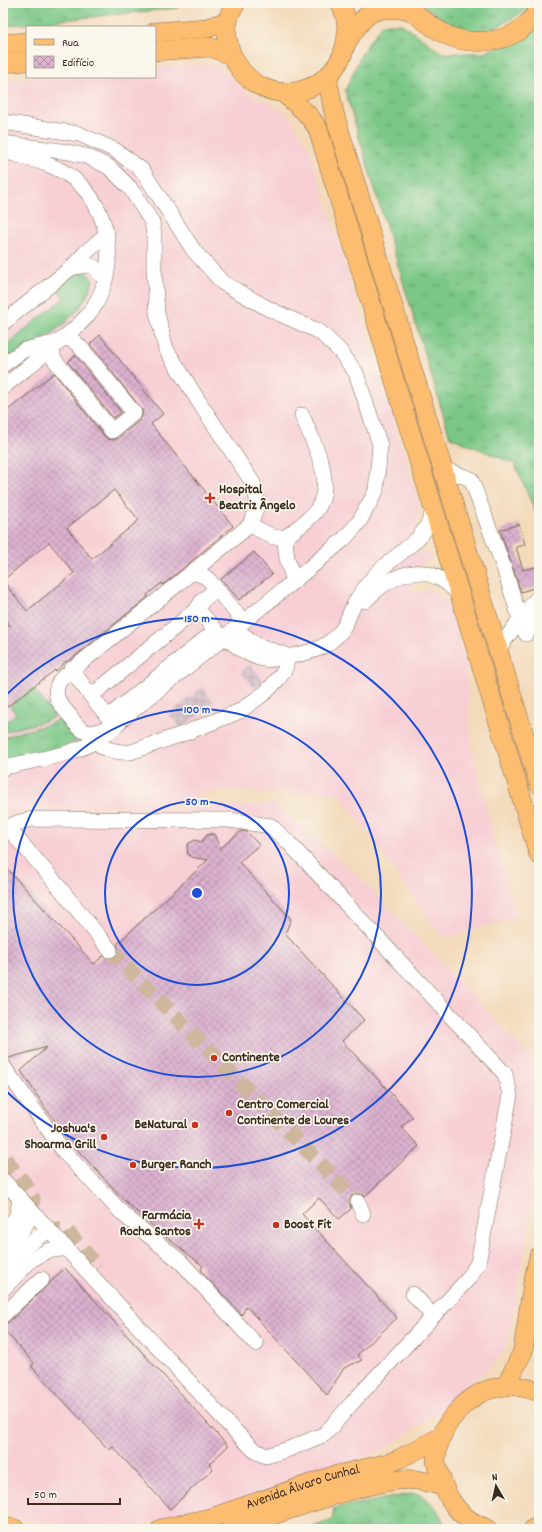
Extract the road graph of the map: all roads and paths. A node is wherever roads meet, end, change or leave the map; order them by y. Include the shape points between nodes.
1 (236, 3) edge
2 (340, 3) edge
3 (406, 7) edge
4 (539, 11) edge
5 (228, 21) junction
6 (156, 32) edge
7 (26, 42) edge
8 (347, 42) junction
9 (3, 44) edge
10 (156, 51) edge
11 (231, 55) junction
12 (26, 61) edge
13 (3, 63) edge
14 (327, 77) junction
15 (282, 92) junction
16 (3, 122) edge
17 (3, 144) edge
18 (3, 151) edge
19 (107, 234) junction
20 (71, 268) junction
21 (105, 280) junction
22 (3, 323) edge
23 (59, 342) junction
24 (3, 365) edge
25 (3, 387) edge
26 (302, 415) dead end
27 (443, 469) junction
28 (433, 505) junction
29 (250, 525) junction
30 (286, 537) junction
31 (192, 572) junction
32 (294, 581) junction
33 (217, 589) junction
34 (539, 596) edge
35 (461, 598) junction
36 (197, 609) junction
37 (539, 616) edge
38 (349, 618) junction
39 (520, 619) junction
40 (238, 633) junction
41 (498, 650) junction
42 (288, 656) junction
43 (71, 670) junction
44 (91, 696) junction
45 (121, 720) junction
46 (102, 747) dead end
47 (3, 768) edge
48 (539, 784) edge
49 (5, 828) edge
50 (539, 855) edge
51 (110, 950) tunnel mouth
52 (3, 1066) edge
53 (3, 1180) edge
54 (20, 1198) junction
55 (31, 1216) tunnel mouth
56 (46, 1232) tunnel mouth
57 (3, 1233) edge
58 (67, 1248) junction
59 (3, 1252) edge
60 (539, 1256) edge
61 (3, 1269) edge
62 (42, 1279) dead end
63 (3, 1289) edge
64 (413, 1294) dead end
65 (3, 1315) edge
66 (428, 1321) junction
67 (256, 1344) dead end
68 (506, 1386) junction
69 (539, 1392) edge
70 (442, 1437) junction
71 (443, 1486) junction
72 (457, 1509) junction
73 (3, 1527) edge
74 (539, 1527) edge
75 (15, 1529) edge
76 (161, 1529) edge
77 (231, 1529) edge
78 (458, 1529) edge
79 (488, 1529) edge
80 (533, 1529) edge

1 - 5 main road
2 - 8 main road via 347,23
3 - 4 main road via 444,34 481,42 517,32
3 - 8 main road via 380,8 370,13 358,23
5 - 6 main road via 207,28
5 - 11 main road via 227,35
7 - 9 main road
8 - 14 main road via 341,60
10 - 11 main road via 210,47
11 - 15 main road via 242,72 258,85
12 - 13 main road
14 - 15 main road via 315,86 296,92
14 - 27 main road via 334,113
15 - 28 main road via 300,107 318,128
16 - 32 lane via 79,134 115,150 142,170 194,252 223,283 269,309 320,332 340,351 356,373 380,445 376,491 359,522 344,540
17 - 29 lane via 86,156 109,167 130,188 152,222 157,313 166,349 253,483 258,503
18 - 19 lane via 62,171 74,180 86,191 96,207
19 - 20 lane
19 - 21 lane via 108,270
20 - 21 lane via 93,265
20 - 22 lane
21 - 23 lane via 97,302 87,316
23 - 23 lane via 54,358 112,431 134,413 75,342
23 - 24 lane via 33,346
23 - 25 lane
26 - 30 lane via 325,478 325,491 316,512
27 - 39 lane via 471,479
27 - 41 main road
28 - 35 main road
28 - 38 lane via 432,515 423,534 377,573 354,605
29 - 30 lane via 273,537
29 - 31 lane
30 - 32 lane via 286,555
31 - 33 lane via 204,576
31 - 43 lane
32 - 40 lane
33 - 36 lane via 203,600
33 - 40 lane via 239,616
34 - 39 lane
35 - 38 lane via 447,584 429,574 402,574 386,582
35 - 50 main road
36 - 44 lane
36 - 44 lane via 216,630 108,717
37 - 39 lane via 526,634
38 - 42 lane via 337,635 324,646 310,653
39 - 41 lane
40 - 42 lane via 257,645
40 - 45 lane
41 - 48 main road
42 - 46 lane via 285,669 266,692 231,716 131,752 120,753
43 - 44 lane
43 - 45 lane via 56,685 56,691 60,705 78,726 83,730 96,732
45 - 47 lane via 106,734 67,754
49 - 51 lane via 50,876
49 - 66 lane via 33,819 229,820 271,826 505,1074 510,1095 478,1263 468,1279
52 - 67 lane via 66,1153 124,1215 181,1262
53 - 54 lane
54 - 57 lane via 18,1216
54 - 58 lane
55 - 59 lane via 16,1240
56 - 61 lane via 19,1251
58 - 63 lane via 46,1251 31,1260
58 - 66 lane via 231,1427 254,1450 264,1455 325,1434
60 - 68 main road via 523,1352
62 - 65 lane
64 - 66 lane
68 - 69 main road via 525,1387
68 - 70 main road via 485,1391 466,1402 455,1413
70 - 71 main road via 436,1461
70 - 76 main road, Avenida Álvaro Cunhal via 389,1463 333,1476 214,1517
71 - 72 main road
71 - 77 main road, Avenida Álvaro Cunhal via 416,1480 392,1481 342,1492
72 - 78 main road
72 - 79 main road via 470,1520
73 - 75 main road
74 - 80 main road

